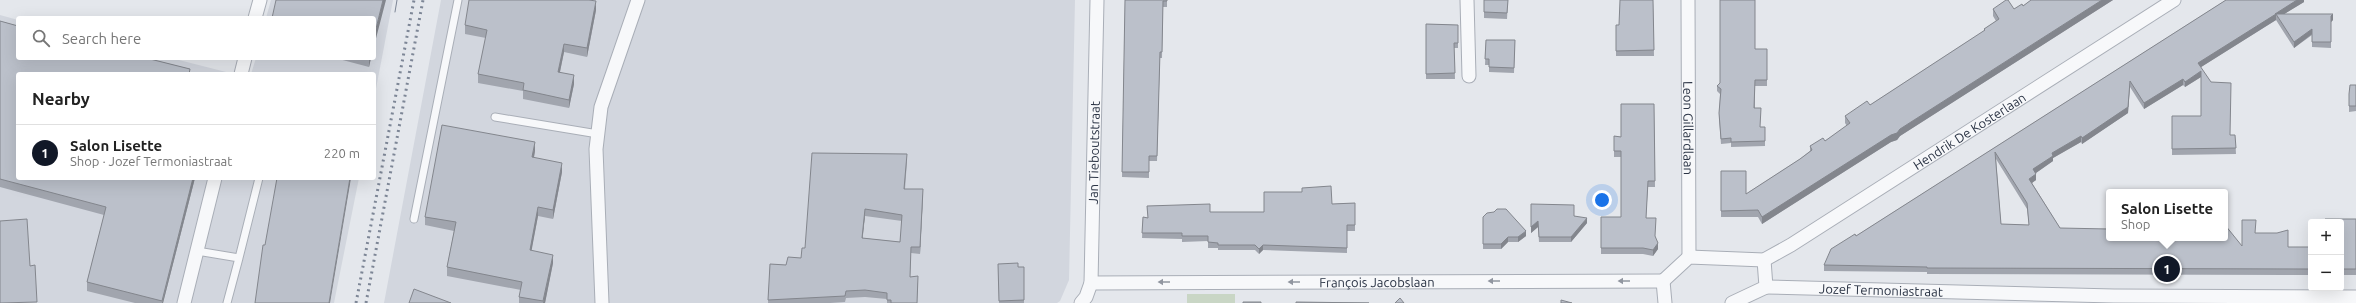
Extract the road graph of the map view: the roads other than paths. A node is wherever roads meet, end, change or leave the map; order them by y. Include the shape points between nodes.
1 (260, 0) edge
2 (458, 0) edge
3 (638, 0) edge
4 (1097, 0) edge
5 (1468, 0) edge
6 (1688, 0) edge
7 (2174, 0) edge
8 (256, 16) edge
9 (244, 60) edge
10 (242, 72) edge
11 (1469, 76) dead end
12 (494, 117) dead end
13 (598, 134) junction
14 (214, 180) edge
15 (258, 180) edge
16 (414, 219) dead end
17 (197, 250) junction
18 (1689, 256) junction
19 (238, 258) junction
20 (1764, 260) junction
21 (1663, 281) junction
22 (1091, 282) junction
23 (1766, 287) junction
24 (2356, 297) edge
25 (2114, 299) edge
26 (184, 303) edge
27 (227, 303) edge
28 (602, 303) edge
29 (1081, 303) edge
30 (1665, 303) edge
31 (1732, 303) edge

1 - 8 street
2 - 16 lane
3 - 13 street via 601,107
4 - 22 street, Jan Tieboutstraat
5 - 11 street
6 - 18 street, Leon Gillardlaan
7 - 20 street, Hendrik De Kosterlaan
9 - 10 street
12 - 13 lane
13 - 28 street via 596,149
14 - 17 street
15 - 19 lane
17 - 19 lane
17 - 26 street
18 - 20 street
18 - 21 street
19 - 27 lane
20 - 23 street
21 -> 22 street, François Jacobslaan
21 - 30 street
22 - 29 street, Jan Tieboutstraat
23 - 25 street, Jozef Termoniastraat
23 - 31 street
24 - 25 street, Jozef Termoniastraat

